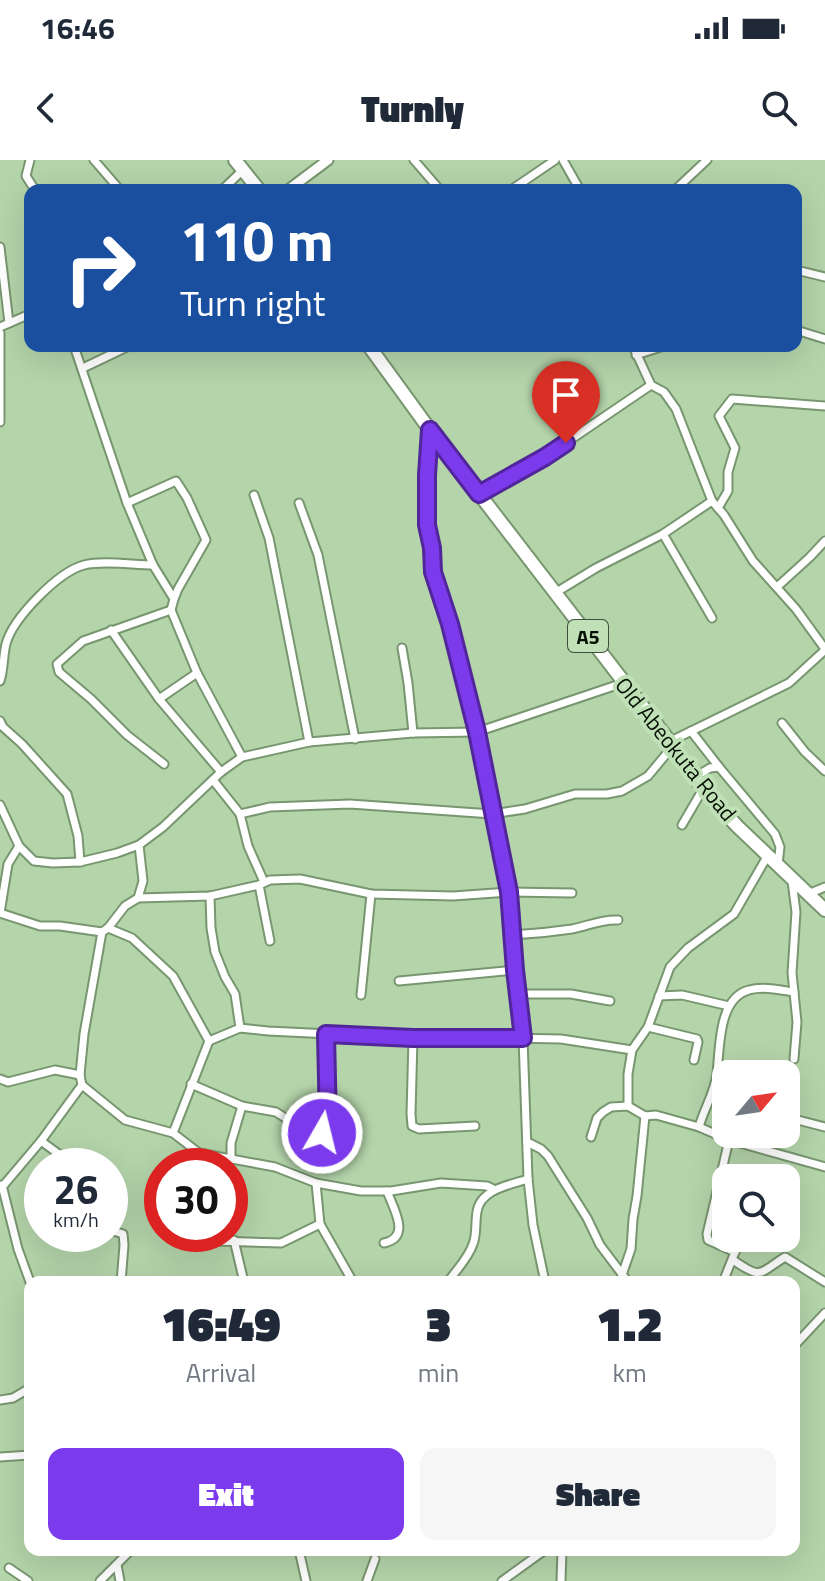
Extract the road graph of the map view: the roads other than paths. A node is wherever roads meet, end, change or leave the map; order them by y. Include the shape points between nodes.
1 (30, 160) edge
2 (94, 160) edge
3 (328, 160) edge
4 (414, 160) edge
5 (555, 160) edge
6 (578, 160) edge
7 (707, 160) edge
8 (565, 163) edge
9 (239, 165) edge
10 (31, 184) edge
11 (115, 184) edge
12 (226, 184) edge
13 (254, 184) edge
14 (296, 184) edge
15 (436, 184) edge
16 (520, 184) edge
17 (577, 184) edge
18 (681, 184) edge
19 (0, 247) edge
20 (802, 271) edge
21 (825, 277) edge
22 (24, 317) edge
23 (9, 323) junction
24 (0, 330) edge
25 (802, 332) edge
26 (825, 339) edge
27 (76, 352) edge
28 (116, 352) edge
29 (373, 352) edge
30 (635, 352) edge
31 (83, 368) junction
32 (651, 385) junction
33 (0, 399) edge
34 (825, 406) edge
35 (0, 422) edge
36 (430, 430) junction
37 (479, 494) junction
38 (254, 495) dead end
39 (127, 503) junction
40 (299, 503) dead end
41 (715, 505) junction
42 (663, 534) junction
43 (825, 541) edge
44 (153, 565) junction
45 (777, 587) junction
46 (555, 593) junction
47 (174, 599) junction
48 (171, 610) junction
49 (712, 618) dead end
50 (111, 630) junction
51 (402, 648) dead end
52 (825, 649) edge
53 (197, 673) junction
54 (0, 681) edge
55 (623, 683) junction
56 (159, 699) junction
57 (0, 721) edge
58 (782, 723) dead end
59 (691, 731) junction
60 (477, 732) junction
61 (413, 733) junction
62 (355, 739) junction
63 (309, 742) junction
64 (671, 744) junction
65 (242, 757) junction
66 (164, 764) dead end
67 (719, 767) junction
68 (825, 771) edge
69 (221, 772) junction
70 (695, 777) junction
71 (213, 780) junction
72 (703, 789) junction
73 (0, 805) edge
74 (240, 814) junction
75 (492, 814) junction
76 (682, 825) dead end
77 (139, 845) junction
78 (19, 846) junction
79 (773, 860) junction
80 (80, 862) junction
81 (791, 878) junction
82 (262, 884) junction
83 (825, 887) edge
84 (509, 892) junction
85 (572, 893) dead end
86 (371, 894) junction
87 (808, 894) junction
88 (210, 896) junction
89 (138, 898) junction
90 (825, 910) edge
91 (618, 920) dead end
92 (105, 930) junction
93 (512, 935) junction
94 (270, 941) dead end
95 (515, 970) junction
96 (399, 981) dead end
97 (794, 992) junction
98 (517, 994) junction
99 (361, 995) dead end
100 (659, 996) junction
101 (610, 1001) dead end
102 (729, 1006) junction
103 (648, 1027) junction
104 (240, 1028) junction
105 (326, 1034) junction
106 (413, 1038) junction
107 (523, 1038) junction
108 (209, 1041) junction
109 (632, 1050) junction
110 (794, 1059) dead end
111 (694, 1060) dead end
112 (718, 1060) edge
113 (80, 1075) junction
114 (0, 1079) edge
115 (191, 1084) junction
116 (82, 1085) junction
117 (712, 1093) edge
118 (242, 1106) junction
119 (628, 1106) junction
120 (645, 1116) junction
121 (800, 1121) edge
122 (475, 1126) dead end
123 (699, 1127) junction
124 (825, 1127) edge
125 (173, 1133) junction
126 (712, 1133) edge
127 (591, 1137) dead end
128 (41, 1141) junction
129 (527, 1142) junction
130 (51, 1148) edge
131 (192, 1148) edge
132 (231, 1148) edge
133 (727, 1148) edge
134 (757, 1148) edge
135 (248, 1162) edge
136 (825, 1167) edge
137 (528, 1179) junction
138 (316, 1183) junction
139 (1, 1185) edge
140 (495, 1190) junction
141 (387, 1191) junction
142 (320, 1224) junction
143 (248, 1242) edge
144 (384, 1243) dead end
145 (123, 1252) edge
146 (237, 1252) edge
147 (736, 1252) edge
148 (734, 1256) junction
149 (28, 1276) edge
150 (121, 1276) edge
151 (243, 1276) edge
152 (350, 1276) edge
153 (453, 1276) edge
154 (544, 1276) edge
155 (623, 1276) edge
156 (626, 1276) edge
157 (726, 1276) edge
158 (825, 1282) edge
159 (825, 1313) edge
160 (800, 1340) edge
161 (24, 1392) edge
162 (0, 1400) edge
163 (24, 1455) edge
164 (0, 1457) edge
165 (125, 1556) edge
166 (300, 1556) edge
167 (537, 1556) edge
168 (562, 1556) edge
169 (375, 1559) dead end
170 (117, 1565) junction
171 (9, 1568) dead end
172 (28, 1581) edge
173 (100, 1581) edge
174 (120, 1581) edge
175 (306, 1581) edge
176 (367, 1581) edge
177 (502, 1581) edge
178 (561, 1581) edge

1 - 10 street via 26,176
2 - 11 street
3 - 14 street
4 - 15 street
5 - 16 street
6 - 8 street
7 - 18 street
8 - 17 street
9 - 12 street
9 - 13 highway
19 - 23 street
20 - 21 street
22 - 23 street
23 - 24 street
24 - 33 street
25 - 26 street
27 - 31 street
28 - 31 street
29 - 36 highway, Old Abeokuta Road / A5
30 - 32 street
31 - 39 street
32 - 37 street via 545,457
32 - 41 street via 676,409
33 - 35 street
34 - 41 street via 732,399 719,416 735,448 728,491
36 - 37 highway, Old Abeokuta Road / A5
36 - 60 street via 427,525 433,572
37 - 46 highway, Old Abeokuta Road / A5
38 - 63 street via 269,538
39 - 44 street
39 - 47 street via 176,481 187,498 206,540
40 - 62 street via 318,555
41 - 42 street
41 - 45 street
42 - 46 street
42 - 49 street
43 - 45 street
44 - 47 street
44 - 54 street via 83,565 51,583 6,643
45 - 52 street
46 - 55 highway, Old Abeokuta Road / A5
47 - 48 street
48 - 50 street
48 - 53 street
50 - 56 street
50 - 66 street via 83,641 57,664 59,672
51 - 61 street
52 - 59 street via 789,683
53 - 56 street
53 - 65 street
55 - 60 street
55 - 64 highway, Old Abeokuta Road / A5
56 - 69 street
57 - 80 street via 67,794
58 - 68 street
59 - 64 street
59 - 67 street
60 - 61 street
60 - 75 street
61 - 62 street
62 - 63 street
63 - 65 street
64 - 70 highway, Old Abeokuta Road / A5
64 - 75 street via 648,776 622,791 575,794
65 - 69 street
67 - 70 street
67 - 79 street via 775,834 780,847
69 - 71 street
70 - 72 highway, Old Abeokuta Road / A5
71 - 74 street
71 - 77 street
72 - 76 street
72 - 79 highway, Old Abeokuta Road / A5
73 - 78 street
74 - 75 street via 270,807 350,804
74 - 82 street
75 - 84 street
77 - 80 street
77 - 89 street via 143,881
78 - 80 street via 34,861
78 - 92 street via 8,864 0,913 40,926
79 - 81 highway, Old Abeokuta Road / A5
79 - 100 street via 734,914 670,967
81 - 87 highway, Old Abeokuta Road / A5
81 - 97 street via 796,912
82 - 86 street via 300,879
82 - 88 street
82 - 94 street
83 - 87 street
84 - 85 street
84 - 86 street
84 - 93 street
86 - 99 street
87 - 90 highway, Old Abeokuta Road / A5
88 - 89 street
88 - 104 street via 215,952 235,994
89 - 92 street
91 - 93 street
92 - 108 street via 132,938 173,976
92 - 113 street
93 - 95 street
95 - 96 street
95 - 98 street
97 - 102 street via 747,990
97 - 110 street
98 - 101 street via 571,994
98 - 107 street
100 - 102 street via 682,995
100 - 103 street
102 - 112 street
103 - 109 street
103 - 111 street via 697,1039
104 - 105 street
104 - 108 street
105 - 106 street
105 - 118 street via 325,1131 296,1125 276,1112
106 - 107 street
106 - 122 street via 412,1126
107 - 109 street
107 - 129 street
108 - 115 street
109 - 119 street
113 - 114 street via 55,1070 8,1082
113 - 116 street
115 - 118 street
115 - 125 street
116 - 125 street via 125,1120
116 - 128 street
117 - 123 street
118 - 132 street
119 - 120 street
119 - 127 street via 603,1112
120 - 123 street
120 - 156 street
121 - 124 street
123 - 126 street
125 - 131 street
128 - 130 street
128 - 139 street
129 - 137 street
129 - 155 street via 548,1156
133 - 148 street via 707,1234 708,1240
134 - 136 street
135 - 138 street
137 - 140 street
137 - 154 street
138 - 141 street
138 - 142 street
139 - 149 street
140 - 141 street via 441,1183
140 - 153 street via 477,1210 474,1244
141 - 144 street via 399,1233
142 - 143 street via 281,1243
142 - 152 street
145 - 150 street
146 - 151 street
147 - 148 street
148 - 157 street
148 - 158 street via 751,1273 768,1270 785,1257
159 - 160 street
161 - 162 street
163 - 164 street
165 - 170 street
166 - 175 street
167 - 177 street
168 - 178 street
169 - 176 street
170 - 173 street
170 - 174 street
171 - 172 street

